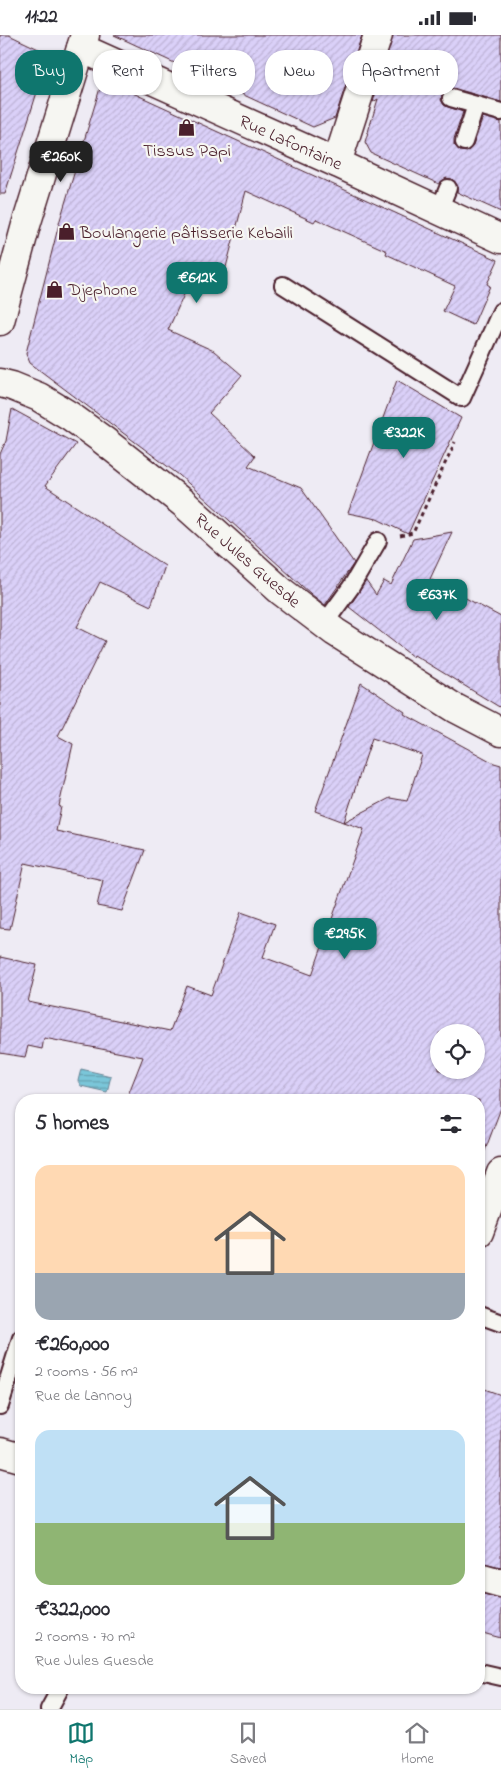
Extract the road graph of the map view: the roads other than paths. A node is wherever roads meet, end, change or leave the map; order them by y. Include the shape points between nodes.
1 (378, 35) edge
2 (83, 42) edge
3 (452, 98) dead end
4 (476, 105) junction
5 (501, 112) edge
6 (464, 141) dead end
7 (337, 163) junction
8 (501, 239) edge
9 (283, 285) dead end
10 (501, 311) edge
11 (0, 321) edge
12 (0, 383) edge
13 (378, 541) road end
14 (324, 624) junction
15 (501, 732) edge
16 (501, 1173) edge
17 (485, 1216) edge
18 (485, 1317) edge
19 (501, 1323) edge
20 (15, 1357) edge
21 (0, 1406) edge
22 (0, 1452) edge
23 (15, 1456) edge
24 (485, 1579) edge
25 (501, 1583) edge
26 (485, 1673) edge
27 (501, 1677) edge
28 (57, 1694) edge
29 (49, 1709) edge

1 - 7 street
2 - 7 street, Rue Lafontaine
2 - 11 street
3 - 4 lane
4 - 5 lane
4 - 6 lane
7 - 8 street, Rue Lafontaine via 443,199
9 - 10 lane via 462,398
12 - 14 street, Rue Jules Guesde via 39,397 103,440 184,503 281,591
13 - 14 lane
14 - 15 street, Rue Jules Guesde via 455,708
16 - 17 street
18 - 19 lane
20 - 21 lane
22 - 23 street
24 - 25 street
26 - 27 lane
28 - 29 lane

